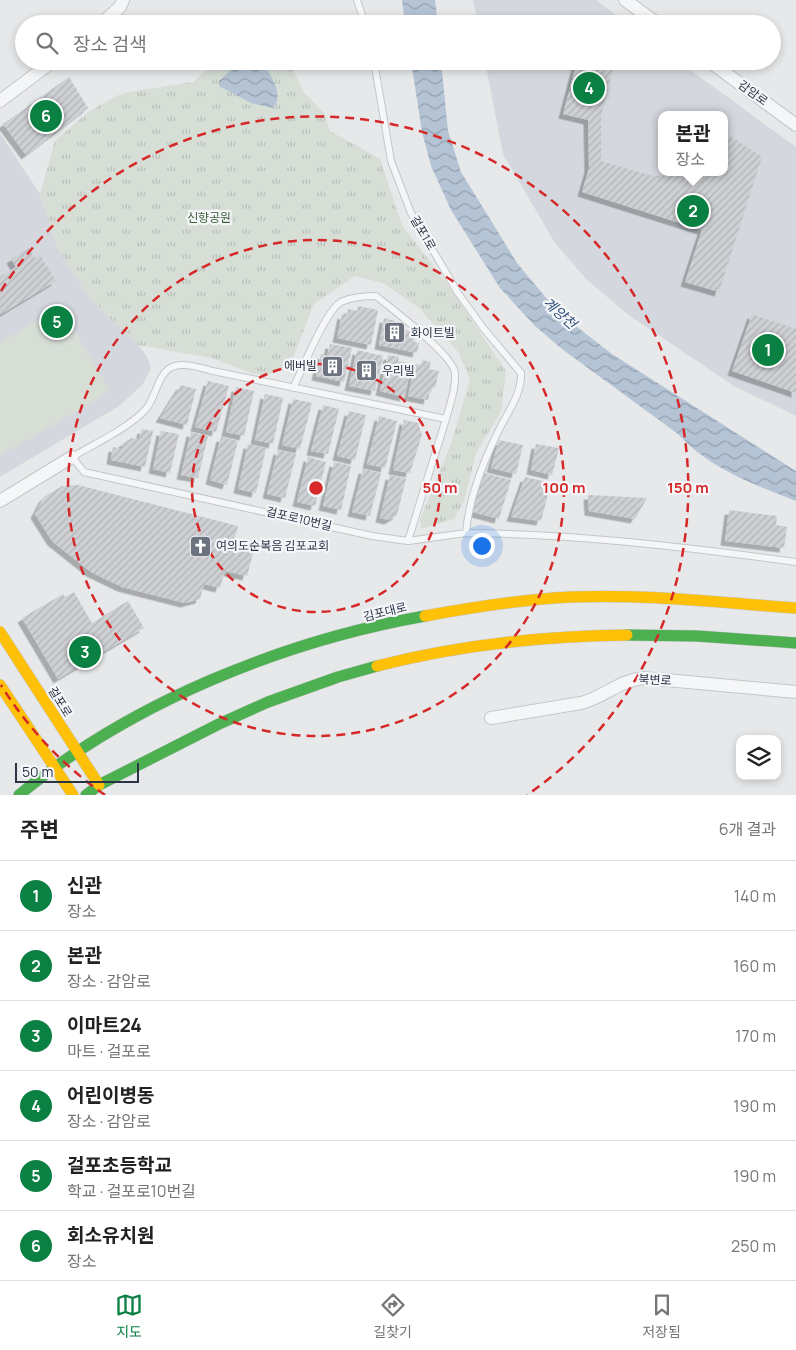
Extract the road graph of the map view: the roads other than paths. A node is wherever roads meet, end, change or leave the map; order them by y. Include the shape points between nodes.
1 (123, 0) edge
2 (357, 0) edge
3 (625, 0) edge
4 (111, 15) edge
5 (362, 15) edge
6 (646, 15) edge
7 (40, 70) edge
8 (376, 70) edge
9 (721, 70) edge
10 (0, 101) edge
11 (796, 125) edge
12 (293, 388) junction
13 (446, 419) junction
14 (72, 457) junction
15 (0, 501) edge
16 (466, 533) junction
17 (408, 541) junction
18 (796, 562) edge
19 (796, 608) edge
20 (0, 632) edge
21 (796, 642) edge
22 (0, 685) edge
23 (796, 692) edge
24 (491, 718) dead end
25 (75, 751) junction
26 (53, 767) junction
27 (99, 785) junction
28 (19, 795) edge
29 (73, 795) edge
30 (86, 795) edge

1 - 4 street
2 - 5 lane
3 - 6 street
7 - 10 street
8 - 16 lane, 걸포1로 via 391,161 411,213 458,293 518,368 521,382 469,504
9 - 11 street, 감암로
12 - 13 lane
12 - 13 lane via 326,320 339,303 357,296 376,296 416,328 455,371
12 - 14 lane via 173,366 164,374 154,398 136,419
13 - 17 lane
14 - 15 street
14 - 17 lane, 걸포로10번길 via 84,472 372,536
16 - 17 lane, 걸포로10번길
16 - 18 lane via 638,542
19 - 25 main road, 김포대로 via 629,596 541,599 407,620 252,664 147,710
20 - 25 main road, 걸포로
21 - 27 main road via 665,634 555,637 466,648 391,663 293,692 221,723
22 - 26 main road
23 - 24 street, 북변로 via 644,678 620,683 581,704
25 - 26 main road, 김포대로
25 - 27 main road, 걸포로
26 - 28 main road, 김포대로
26 - 29 main road
27 - 30 main road

